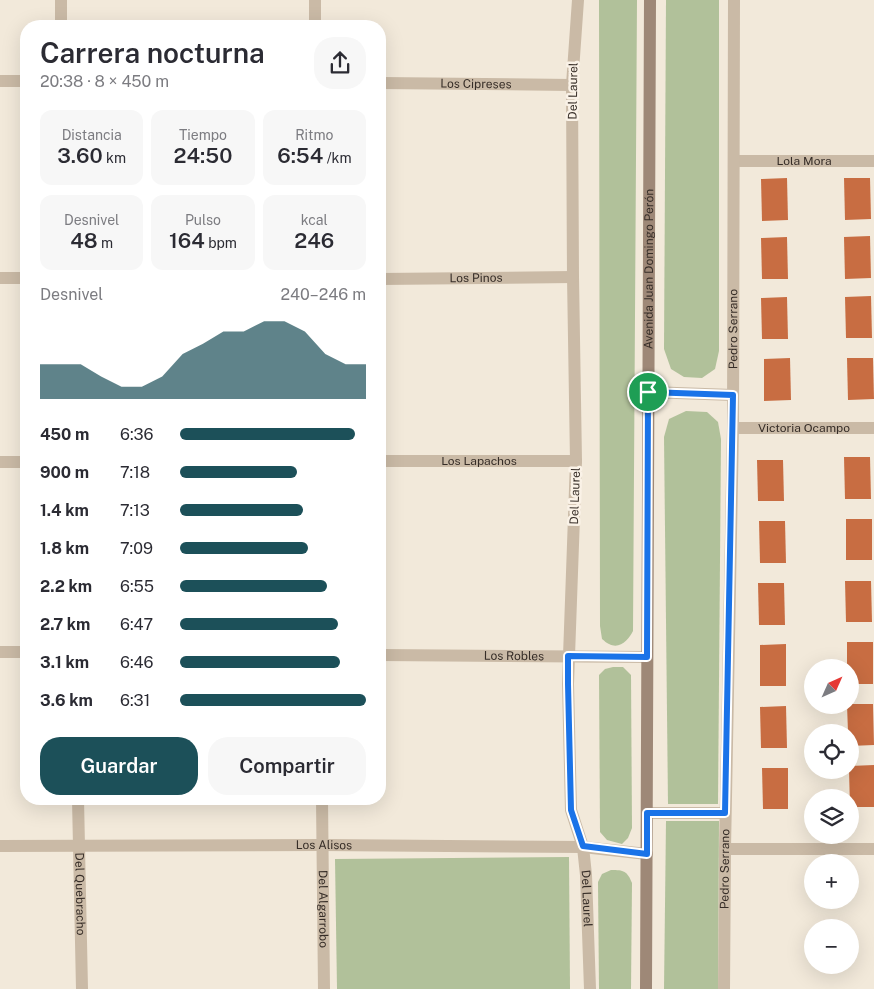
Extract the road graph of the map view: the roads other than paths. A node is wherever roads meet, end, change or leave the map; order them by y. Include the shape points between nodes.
1 (61, 0) edge
2 (315, 0) edge
3 (578, 0) edge
4 (650, 0) edge
5 (734, 0) edge
6 (61, 20) edge
7 (315, 20) edge
8 (0, 81) edge
9 (20, 81) edge
10 (386, 83) edge
11 (572, 85) junction
12 (734, 161) junction
13 (874, 161) edge
14 (574, 277) junction
15 (0, 278) edge
16 (20, 278) edge
17 (386, 278) edge
18 (648, 392) junction
19 (733, 395) junction
20 (733, 428) junction
21 (874, 428) edge
22 (386, 461) edge
23 (576, 461) junction
24 (0, 462) edge
25 (20, 462) edge
26 (0, 652) edge
27 (20, 652) edge
28 (386, 655) edge
29 (568, 656) junction
30 (647, 657) junction
31 (78, 805) edge
32 (322, 805) edge
33 (647, 813) junction
34 (725, 813) junction
35 (322, 845) junction
36 (0, 846) edge
37 (79, 846) junction
38 (583, 846) junction
39 (724, 849) junction
40 (874, 849) edge
41 (647, 854) junction
42 (82, 989) edge
43 (324, 989) edge
44 (590, 989) edge
45 (646, 989) edge
46 (724, 989) edge

1 - 6 street
2 - 7 street
3 - 11 street, Del Laurel
4 - 18 main road, Avenida Juan Domingo Perón
5 - 12 street, Pedro Serrano
8 - 9 street
10 - 11 street, Los Cipreses
11 - 14 street, Del Laurel
12 - 13 street, Lola Mora
12 - 19 street, Pedro Serrano
14 - 17 street, Los Pinos
14 - 23 street, Del Laurel
15 - 16 street
18 - 19 street
18 - 30 main road, Avenida Juan Domingo Perón
19 - 20 street, Pedro Serrano
20 - 21 street, Victoria Ocampo
20 - 34 street, Pedro Serrano
22 - 23 street, Los Lapachos
23 - 29 street, Del Laurel
24 - 25 street
26 - 27 street
28 - 29 street, Los Robles
29 - 30 street, Los Robles
29 - 38 street, Del Laurel via 571,810
30 - 33 main road, Avenida Juan Domingo Perón
31 - 37 street, Del Quebracho
32 - 35 street, Del Algarrobo
33 - 34 street
33 - 41 main road, Avenida Juan Domingo Perón
34 - 39 street, Pedro Serrano
35 - 37 street, Los Alisos
35 - 38 street, Los Alisos
35 - 43 street, Del Algarrobo
36 - 37 street, Los Alisos
37 - 42 street, Del Quebracho
38 - 41 street, Los Alisos
38 - 44 street, Del Laurel
39 - 40 street
39 - 46 street, Pedro Serrano
41 - 45 main road, Avenida Juan Domingo Perón

